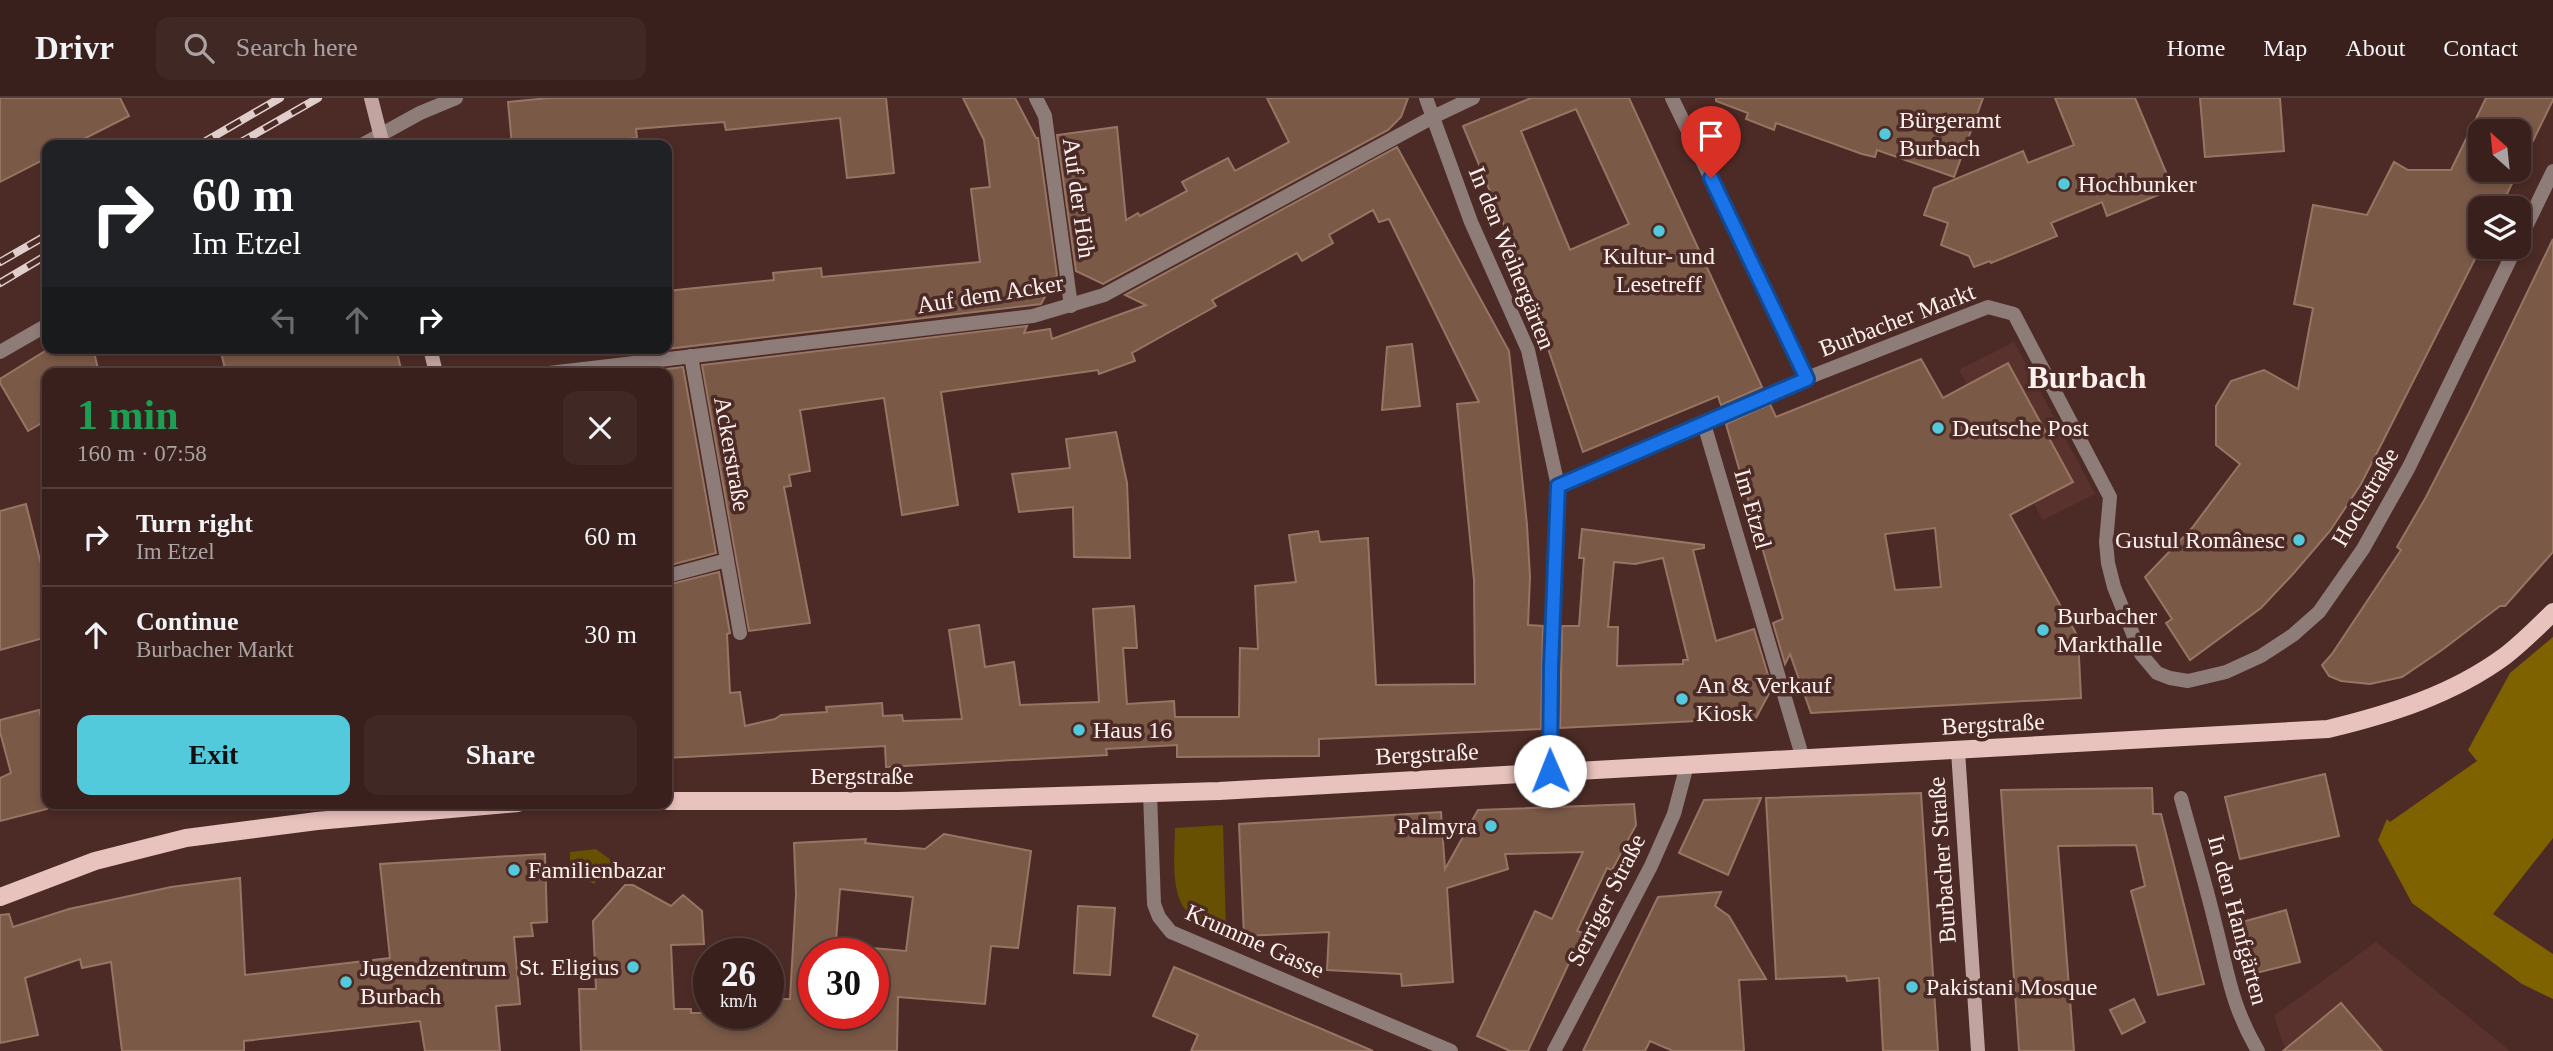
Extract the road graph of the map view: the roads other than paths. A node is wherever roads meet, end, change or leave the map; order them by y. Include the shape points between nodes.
1 (371, 98) edge
2 (456, 98) edge
3 (1036, 98) edge
4 (1426, 98) edge
5 (1473, 98) edge
6 (1672, 98) edge
7 (1433, 117) junction
8 (382, 140) edge
9 (2553, 171) edge
10 (2531, 216) edge
11 (2510, 259) edge
12 (1071, 306) junction
13 (42, 328) edge
14 (0, 352) edge
15 (691, 356) junction
16 (591, 368) edge
17 (1807, 379) junction
18 (1704, 424) junction
19 (1558, 486) junction
20 (727, 560) junction
21 (672, 575) edge
22 (2553, 612) edge
23 (740, 633) dead end
24 (2170, 678) joint
25 (1958, 751) junction
26 (1803, 759) junction
27 (1688, 765) junction
28 (1550, 771) junction
29 (1150, 793) junction
30 (2181, 798) dead end
31 (672, 801) edge
32 (451, 809) edge
33 (0, 897) edge
34 (1451, 1051) edge
35 (1554, 1051) edge
36 (1978, 1051) edge
37 (2258, 1051) edge

1 - 8 main road
2 - 8 street via 420,113
3 - 12 street, Auf der Höh via 1045,116
4 - 7 street, In den Weihergärten
5 - 7 street, Auf dem Acker
6 - 17 street, Burbacher Markt
7 - 12 street, Auf dem Acker via 1104,295
7 - 19 street, In den Weihergärten via 1471,222 1528,351
9 - 10 street, Hochstraße
11 - 24 street, Hochstraße via 2409,467 2363,549 2319,612 2272,649 2226,673 2188,681
12 - 15 street, Auf dem Acker via 1033,316
13 - 14 street
15 - 16 street, Auf dem Acker
15 - 20 street, Ackerstraße
17 - 18 street, Burbacher Markt
17 - 24 street, Burbacher Markt via 1988,307 2014,314 2110,497 2108,563 2141,654 2157,673
18 - 19 street
18 - 26 street, Im Etzel
19 - 28 street, In den Weihergärten
20 - 21 street
20 - 23 street, Ackerstraße
22 - 25 main road, Bergstraße via 2505,656 2471,677 2415,704 2328,729
25 - 26 main road, Bergstraße
25 - 36 main road, Burbacher Straße
26 - 27 main road, Bergstraße
27 - 28 main road, Bergstraße
27 - 35 street, Serriger Straße via 1674,814 1651,866
28 - 29 main road, Bergstraße
29 - 31 main road, Bergstraße via 899,801
29 - 34 street, Krumme Gasse via 1154,904 1171,932
30 - 37 street, In den Hanfgärten via 2228,985
32 - 33 main road via 186,838 121,852

